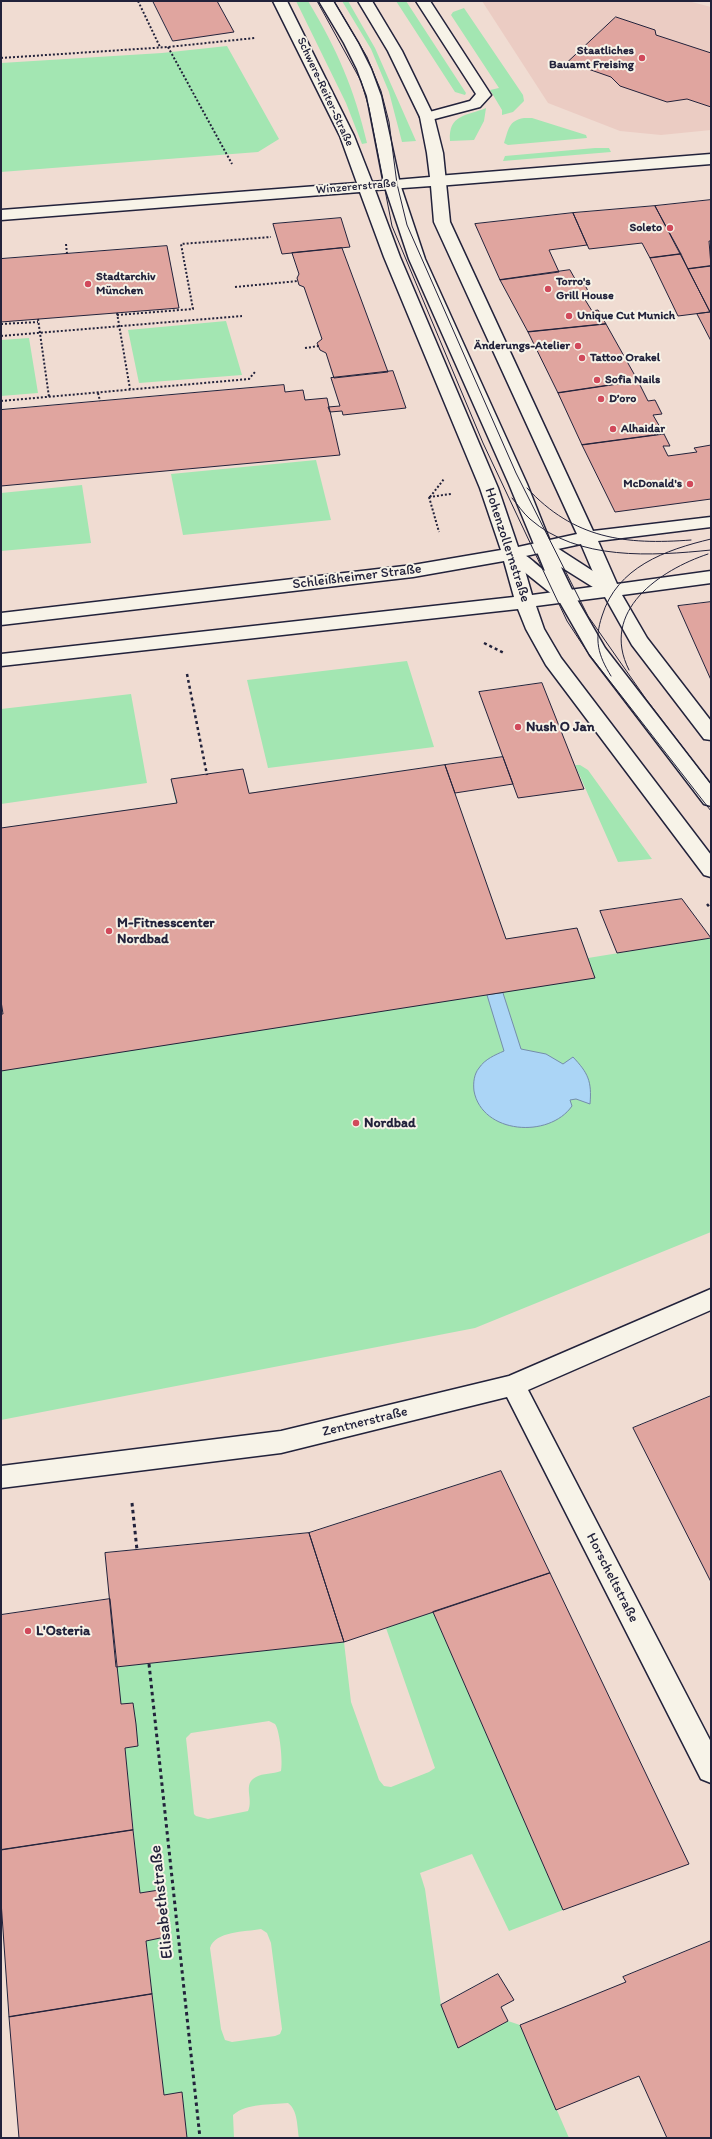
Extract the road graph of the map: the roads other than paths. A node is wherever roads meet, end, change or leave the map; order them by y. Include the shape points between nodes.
1 (280, 1) edge
2 (326, 1) edge
3 (365, 1) edge
4 (423, 1) edge
5 (427, 118) junction
6 (711, 159) edge
7 (437, 181) junction
8 (392, 184) junction
9 (364, 186) junction
10 (374, 211) junction
11 (1, 215) edge
12 (711, 522) edge
13 (588, 538) junction
14 (543, 547) junction
15 (511, 554) junction
16 (711, 577) edge
17 (610, 590) junction
18 (566, 596) junction
19 (525, 602) junction
20 (1, 619) edge
21 (1, 660) edge
22 (711, 734) edge
23 (711, 799) edge
24 (711, 870) edge
25 (711, 1299) edge
26 (513, 1386) junction
27 (1, 1477) edge
28 (711, 1770) edge

1 - 9 street, Schwere-Reiter-Straße via 347,136
2 - 8 street via 351,43 374,96
3 - 5 street via 395,51
4 - 5 street via 484,95 475,104
5 - 7 street
6 - 7 street, Winzererstraße
7 - 8 street, Winzererstraße
7 - 13 street via 442,222 518,392 561,477
8 - 9 street, Winzererstraße
8 - 10 street
8 - 14 street via 417,259 515,477
9 - 10 street, Hohenzollernstraße
9 - 11 street, Winzererstraße
10 - 15 street, Hohenzollernstraße via 489,488
12 - 13 street, Schleißheimer Straße
13 - 14 street, Schleißheimer Straße
13 - 17 street
14 - 15 street, Schleißheimer Straße
14 - 17 street
14 - 18 street
15 - 18 street
15 - 19 street, Hohenzollernstraße
15 - 20 street, Schleißheimer Straße via 398,573
16 - 17 street
17 - 18 street
17 - 22 street via 639,641
18 - 19 street
18 - 23 street via 597,650
19 - 21 street
19 - 24 street, Hohenzollernstraße via 535,629 553,661
25 - 26 street, Zentnerstraße
26 - 27 street, Zentnerstraße via 281,1442
26 - 28 street, Horscheltstraße

